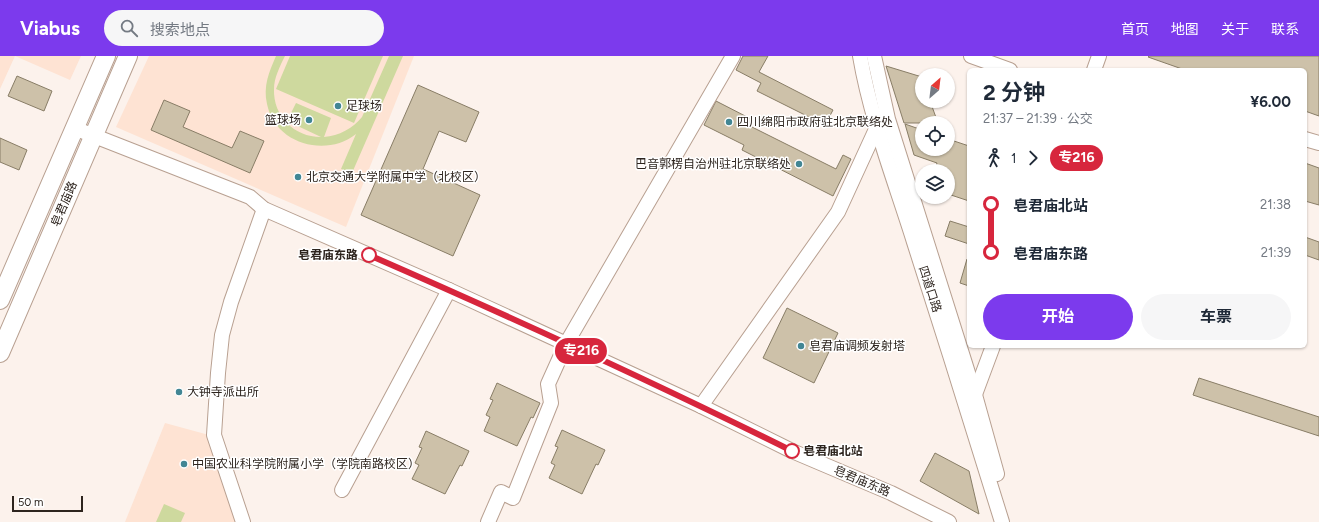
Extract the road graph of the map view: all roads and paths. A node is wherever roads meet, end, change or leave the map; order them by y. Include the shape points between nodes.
1 (106, 56) edge
2 (128, 56) edge
3 (733, 56) edge
4 (860, 56) edge
5 (874, 56) edge
6 (971, 56) edge
7 (1099, 56) edge
8 (1004, 68) edge
9 (1095, 68) edge
10 (877, 127) junction
11 (74, 128) junction
12 (93, 136) junction
13 (1307, 140) edge
14 (1319, 143) edge
15 (264, 209) junction
16 (449, 290) junction
17 (0, 300) edge
18 (566, 344) junction
19 (992, 348) edge
20 (0, 353) edge
21 (975, 395) junction
22 (701, 406) junction
23 (968, 413) junction
24 (342, 490) dead end
25 (243, 522) edge
26 (488, 522) edge
27 (949, 522) edge
28 (1002, 522) edge
29 (1012, 522) edge

1 - 11 main road, 皂君庙路
2 - 12 main road, 皂君庙路
3 - 18 street
4 - 10 street, 四道口路
5 - 21 street, 四道口路 via 888,119
6 - 8 street
7 - 9 street
10 - 22 street via 838,212
10 - 23 street, 四道口路
11 - 12 street, 皂君庙东路
11 - 17 main road, 皂君庙路
12 - 15 street, 皂君庙东路 via 250,197
12 - 20 main road, 皂君庙路
13 - 14 street
15 - 16 street, 皂君庙东路
15 - 25 street via 222,335 217,388 214,435
16 - 18 street, 皂君庙东路
16 - 24 street
18 - 22 street, 皂君庙东路
18 - 26 street via 548,384 551,403 513,498 501,492
19 - 21 street
21 - 23 street
21 - 29 street, 四道口路
22 - 27 street, 皂君庙东路 via 792,451 891,493
23 - 28 street, 四道口路

